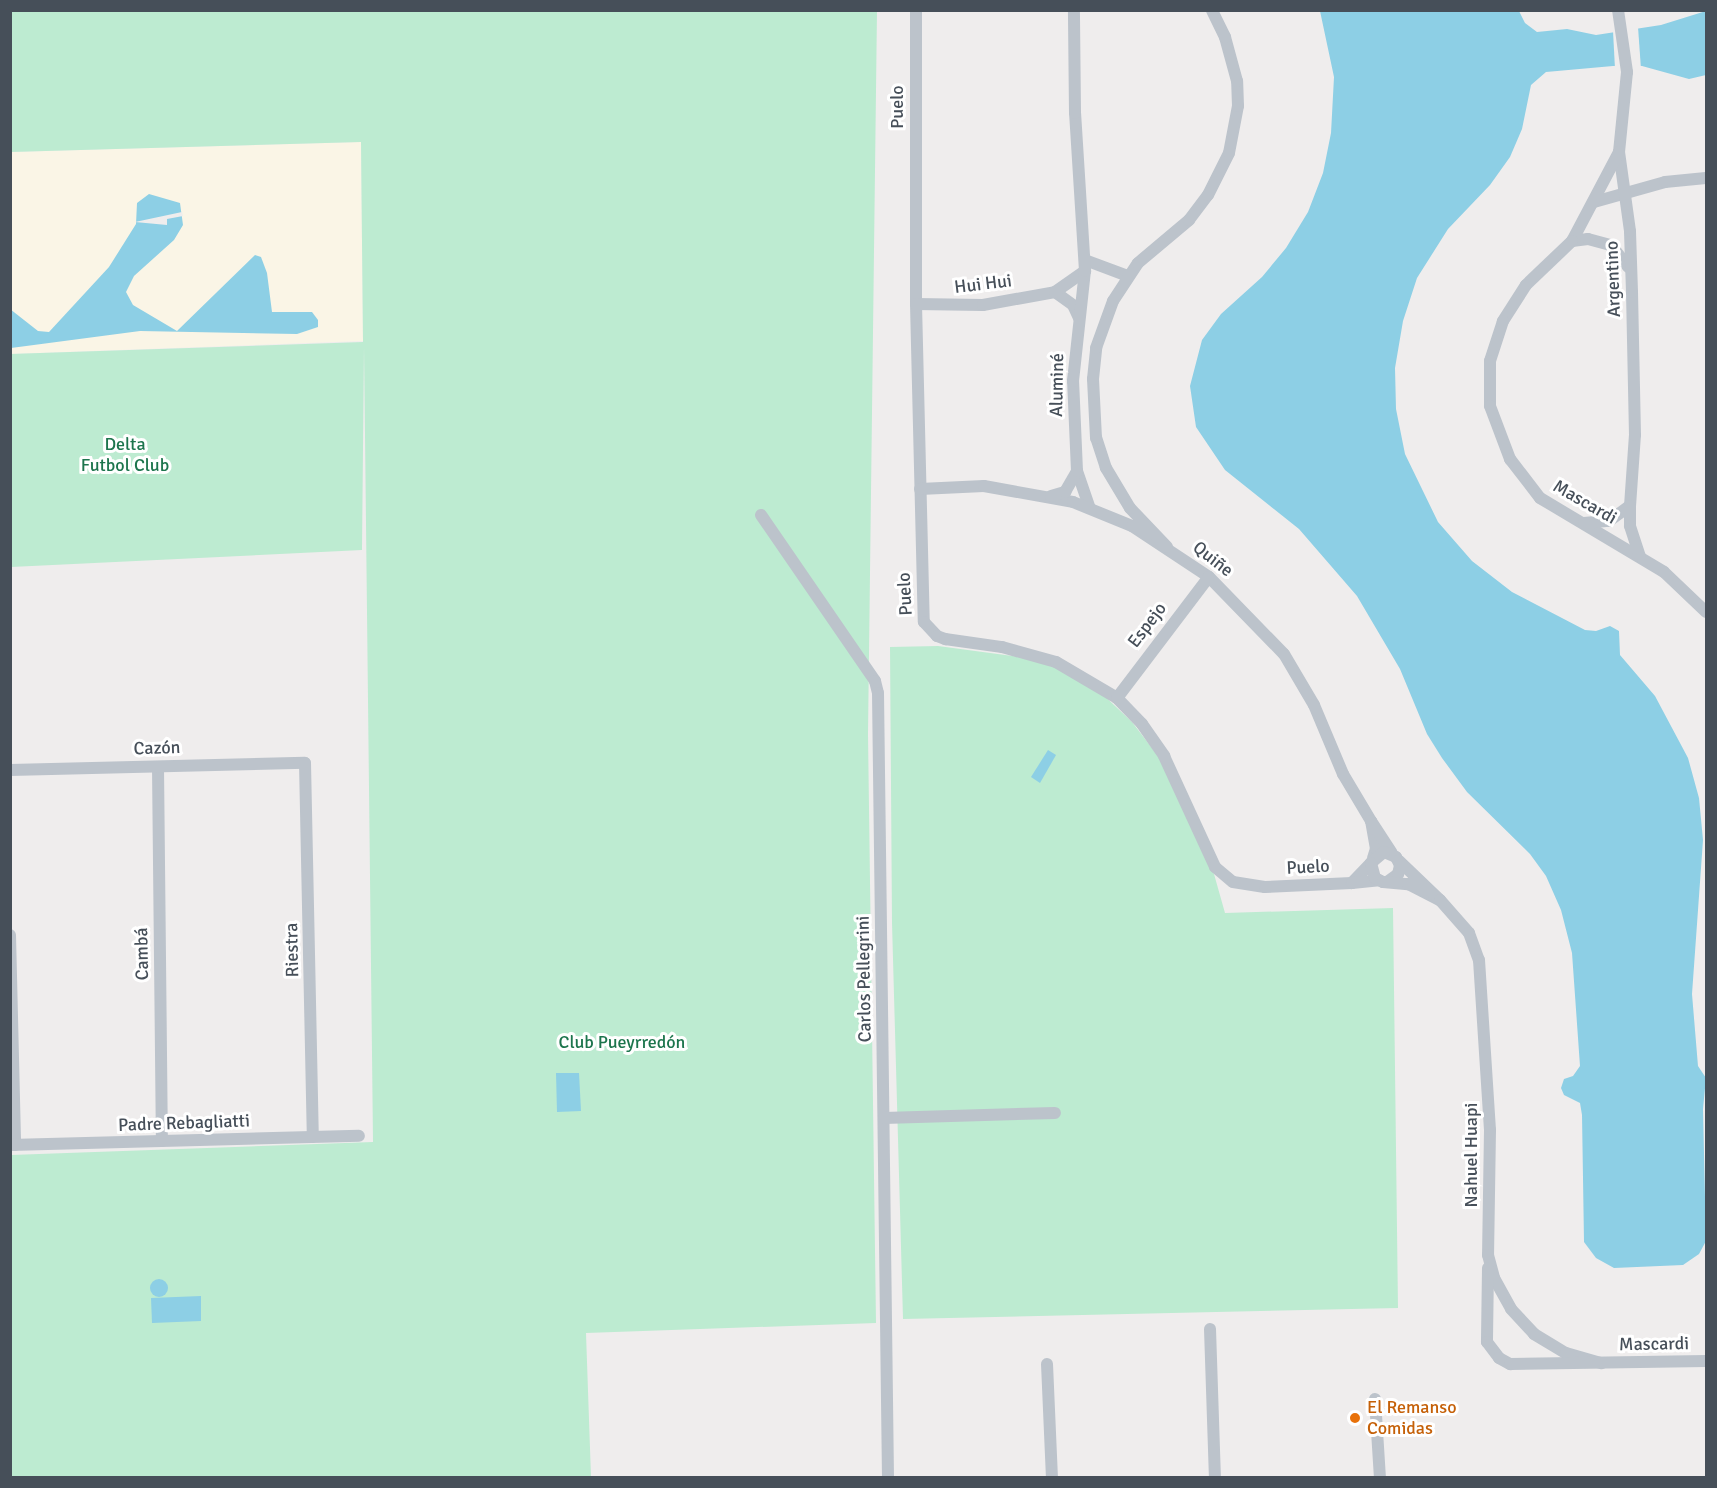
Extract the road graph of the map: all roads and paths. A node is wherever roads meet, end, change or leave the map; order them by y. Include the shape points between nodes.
1 (916, 10) edge
2 (1074, 10) edge
3 (1212, 10) edge
4 (1618, 10) edge
5 (1619, 152) junction
6 (1707, 178) edge
7 (1625, 195) junction
8 (1594, 202) junction
9 (1572, 241) junction
10 (1085, 265) junction
11 (1631, 272) junction
12 (1128, 276) junction
13 (1055, 292) junction
14 (916, 304) junction
15 (1080, 319) junction
16 (1077, 471) junction
17 (920, 489) junction
18 (1118, 490) junction
19 (1050, 497) junction
20 (1630, 506) junction
21 (1090, 508) junction
22 (1105, 513) junction
23 (761, 515) dead end
24 (1581, 523) junction
25 (1167, 547) junction
26 (1640, 556) junction
27 (1209, 577) junction
28 (1707, 612) edge
29 (1117, 698) junction
30 (305, 763) joint
31 (158, 766) junction
32 (10, 770) edge
33 (1371, 821) junction
34 (1396, 857) junction
35 (1372, 860) junction
36 (1383, 881) junction
37 (1352, 883) junction
38 (1440, 900) junction
39 (10, 935) edge
40 (1055, 1113) dead end
41 (884, 1118) junction
42 (359, 1136) dead end
43 (313, 1137) junction
44 (162, 1141) junction
45 (13, 1145) edge
46 (1488, 1255) junction
47 (1210, 1329) dead end
48 (1707, 1361) edge
49 (1602, 1363) junction
50 (1047, 1364) dead end
51 (1376, 1399) dead end
52 (888, 1478) edge
53 (1052, 1478) edge
54 (1215, 1478) edge
55 (1380, 1478) edge

1 - 14 street, Puelo
2 - 10 street, Aluminé via 1075,112
3 - 12 street via 1225,37 1237,81 1238,106 1229,153 1208,195 1189,219
4 - 5 street via 1627,72
5 - 7 street, Argentino
5 - 8 street, Argentino
6 - 7 street via 1665,182
7 - 8 street
7 - 11 street, Argentino
8 - 9 street, Argentino
9 - 11 street via 1588,239 1611,245 1623,255
9 - 24 street, Mascardi via 1514,302 1494,341 1488,379 1490,406 1510,459 1540,498
10 - 12 street
10 - 13 street
10 - 15 street, Aluminé
11 - 20 street, Argentino via 1635,435
12 - 18 street via 1102,326 1093,379 1096,438
13 - 14 street, Hui Hui via 982,305
13 - 15 street via 1073,305
14 - 17 street, Puelo
15 - 16 street, Aluminé via 1073,381
16 - 19 street via 1065,492
16 - 21 street, Aluminé via 1080,489
17 - 19 street, Quiñe via 984,486
17 - 29 street, Puelo via 922,610 930,630 945,639 1002,647 1056,662
18 - 22 street via 1115,506
18 - 25 street via 1138,518
19 - 21 street, Quiñe
20 - 24 street via 1609,521
20 - 26 street, Argentino via 1630,526
21 - 22 street, Quiñe
22 - 25 street, Quiñe
23 - 41 street, Carlos Pellegrini via 875,681 878,693
24 - 26 street, Mascardi
25 - 27 street, Quiñe
26 - 28 street, Mascardi via 1664,572
27 - 29 street, Espejo
27 - 33 street, Quiñe via 1244,609 1289,662 1314,705 1343,774
29 - 37 street, Puelo via 1142,724 1164,756 1207,852 1223,876 1245,887
30 - 31 street, Cazón
30 - 43 street, Riestra
31 - 32 street, Cazón
31 - 44 street, Cambá
33 - 34 street, Quiñe
33 - 35 street via 1376,849
34 - 35 street via 1380,853
34 - 36 street via 1398,874
34 - 38 street, Nahuel Huapi
35 - 36 street via 1372,875
35 - 37 street
36 - 37 street, Puelo
36 - 38 street, Puelo via 1408,884
38 - 46 street, Nahuel Huapi via 1469,933 1479,960 1490,1130
39 - 45 street
40 - 41 street
41 - 52 street, Carlos Pellegrini
42 - 43 street, Padre Rebagliatti
43 - 44 street, Padre Rebagliatti
44 - 45 street, Padre Rebagliatti
46 - 49 street, Nahuel Huapi via 1494,1278 1523,1324 1566,1353
46 - 49 street, Mascardi via 1487,1342 1499,1358 1527,1365
47 - 54 street
48 - 49 street, Mascardi
50 - 53 street
51 - 55 street

